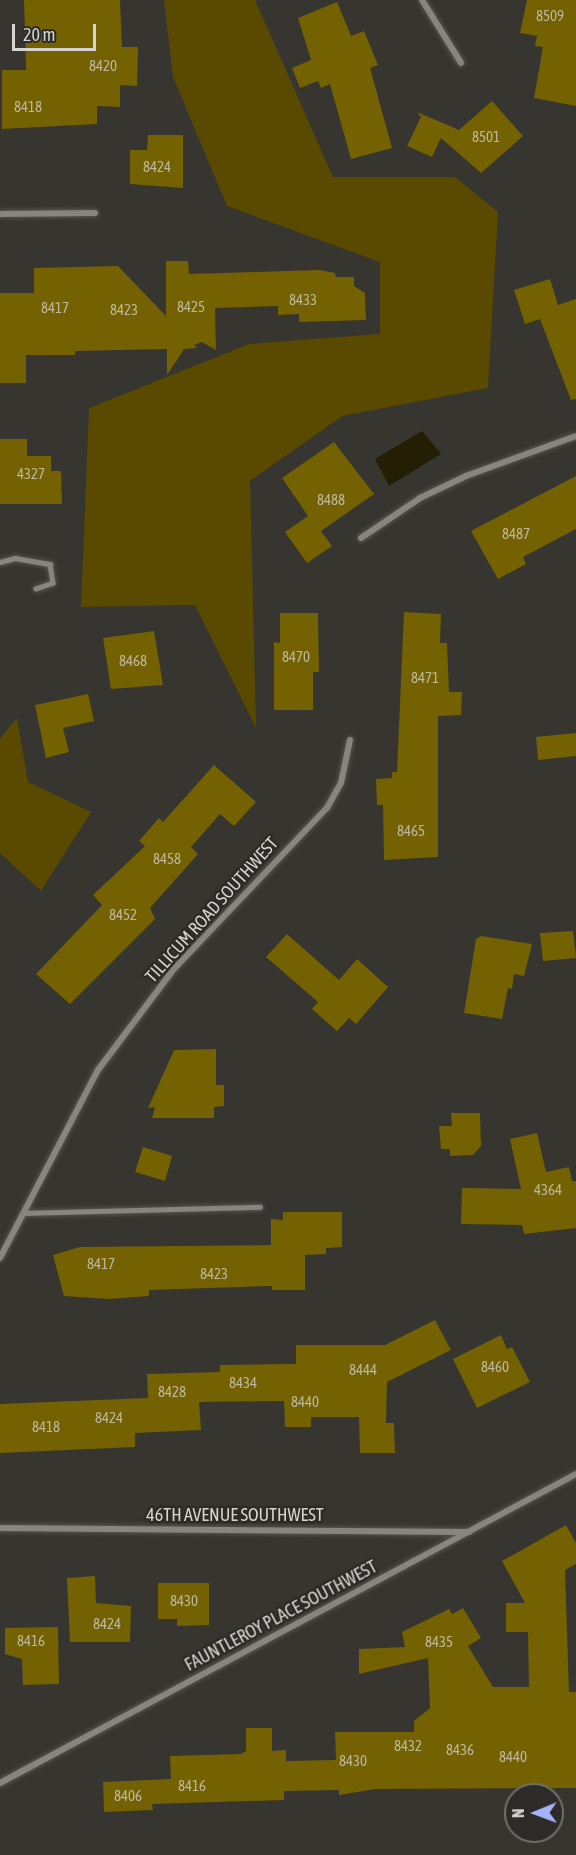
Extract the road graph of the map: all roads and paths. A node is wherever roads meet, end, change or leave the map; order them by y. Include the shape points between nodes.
1 (422, 0) edge
2 (461, 63) dead end
3 (95, 213) dead end
4 (0, 214) edge
5 (576, 436) edge
6 (361, 537) dead end
7 (0, 562) edge
8 (36, 590) dead end
9 (350, 740) dead end
10 (260, 1207) dead end
11 (23, 1213) junction
12 (0, 1258) edge
13 (576, 1474) edge
14 (0, 1528) edge
15 (470, 1532) junction
16 (0, 1783) edge

1 - 2 street
3 - 4 street
5 - 6 street via 466,476 420,498
7 - 8 lane via 15,558 50,564 53,583
9 - 11 street, TILLICUM ROAD SOUTHWEST via 341,783 327,808 173,970 132,1024 98,1070
10 - 11 lane
11 - 12 street, TILLICUM ROAD SOUTHWEST
13 - 15 street, FAUNTLEROY PLACE SOUTHWEST
14 - 15 street, 46TH AVENUE SOUTHWEST
15 - 16 street, FAUNTLEROY PLACE SOUTHWEST

